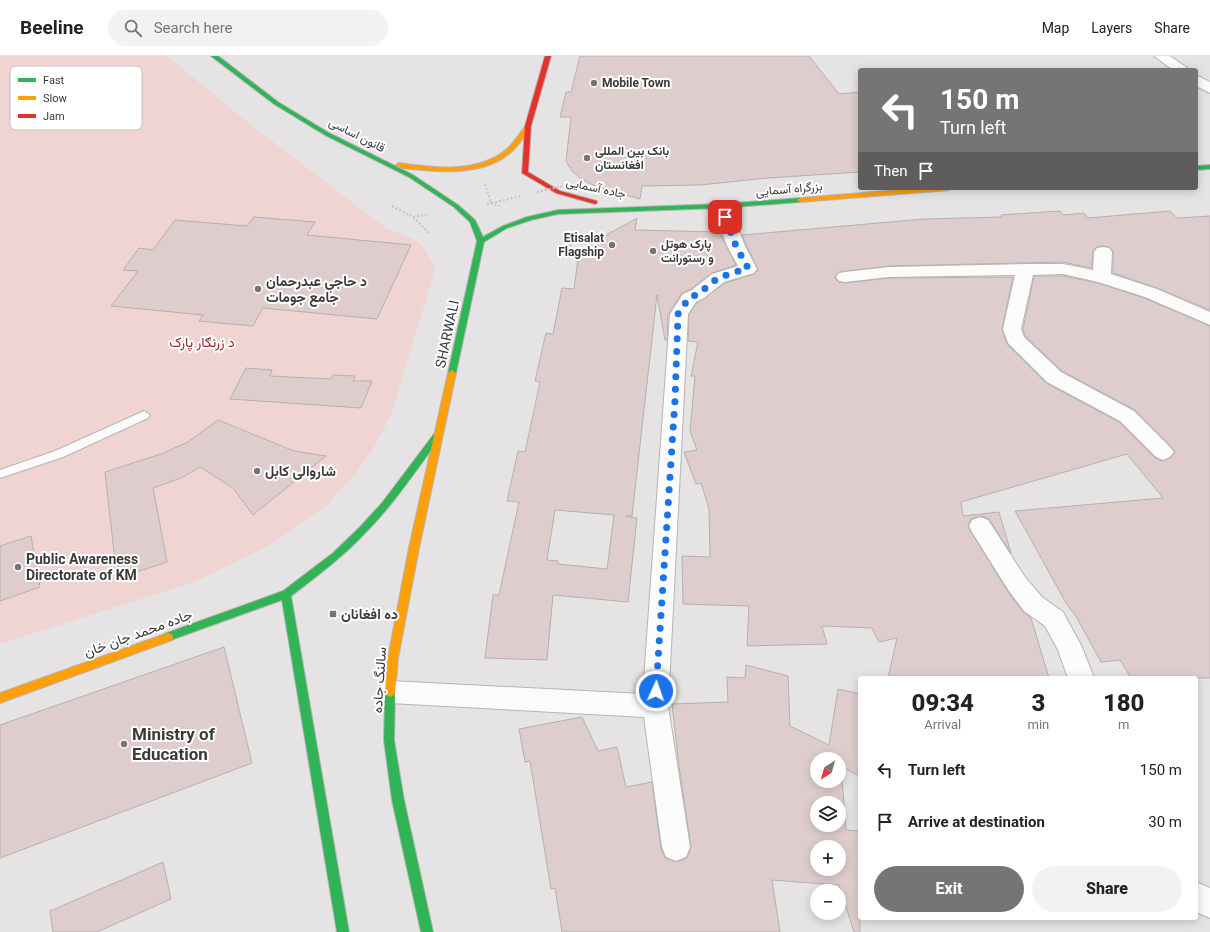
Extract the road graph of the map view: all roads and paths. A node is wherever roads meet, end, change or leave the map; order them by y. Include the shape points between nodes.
1 (214, 56) edge
2 (548, 56) edge
3 (1161, 56) edge
4 (1180, 68) edge
5 (1198, 80) edge
6 (1210, 89) edge
7 (528, 126) junction
8 (385, 163) junction
9 (479, 163) junction
10 (1210, 167) edge
11 (1198, 168) edge
12 (564, 186) dead end
13 (924, 190) edge
14 (530, 194) dead end
15 (522, 196) dead end
16 (392, 206) dead end
17 (721, 206) junction
18 (631, 208) junction
19 (590, 232) dead end
20 (429, 233) dead end
21 (481, 241) junction
22 (570, 246) dead end
23 (1103, 252) dead end
24 (1025, 269) junction
25 (845, 276) dead end
26 (1102, 277) junction
27 (1210, 319) edge
28 (144, 415) dead end
29 (441, 432) junction
30 (1163, 452) dead end
31 (0, 474) edge
32 (980, 526) dead end
33 (286, 594) junction
34 (1080, 676) edge
35 (390, 692) junction
36 (0, 698) edge
37 (656, 706) junction
38 (676, 847) dead end
39 (1198, 898) edge
40 (1210, 903) edge
41 (343, 932) edge
42 (427, 932) edge

1 - 8 highway, قانون اساسی via 276,103 327,134
2 - 7 highway
3 - 4 street
5 - 6 street
7 - 9 highway via 507,152
7 - 18 highway, جاده آسمایی via 525,173 540,184 570,197
8 - 9 highway via 425,169 458,168
8 - 21 highway, قانون اساسی via 411,176 456,206 473,221
9 - 15 path via 491,203
10 - 11 highway
12 - 14 path, bridge
13 - 17 highway, بزرگراه آسمایی
16 - 20 path via 412,217
17 - 18 highway, بزرگراه آسمایی
17 - 37 street via 736,246 748,268 718,278 689,298 678,314
18 - 21 highway, جاده آسمایی via 558,212 529,218 504,227
19 - 22 path via 576,237
21 - 29 highway, SHARWALI
23 - 26 street
24 - 25 street via 889,272
24 - 26 street via 1063,269
24 - 30 street via 1012,329 1015,339 1054,377 1128,416
26 - 27 street via 1152,293
28 - 31 lane via 59,454
29 - 33 highway, جاده محمد جان خان via 352,542
29 - 35 highway, سالنگ جاده via 414,548 397,635
32 - 34 street via 1017,584 1033,604 1054,619 1070,647
33 - 36 highway, جاده محمد جان خان
33 - 41 highway
35 - 37 street
35 - 42 highway, سالنگ جاده via 390,740 398,800
37 - 38 street
39 - 40 street

